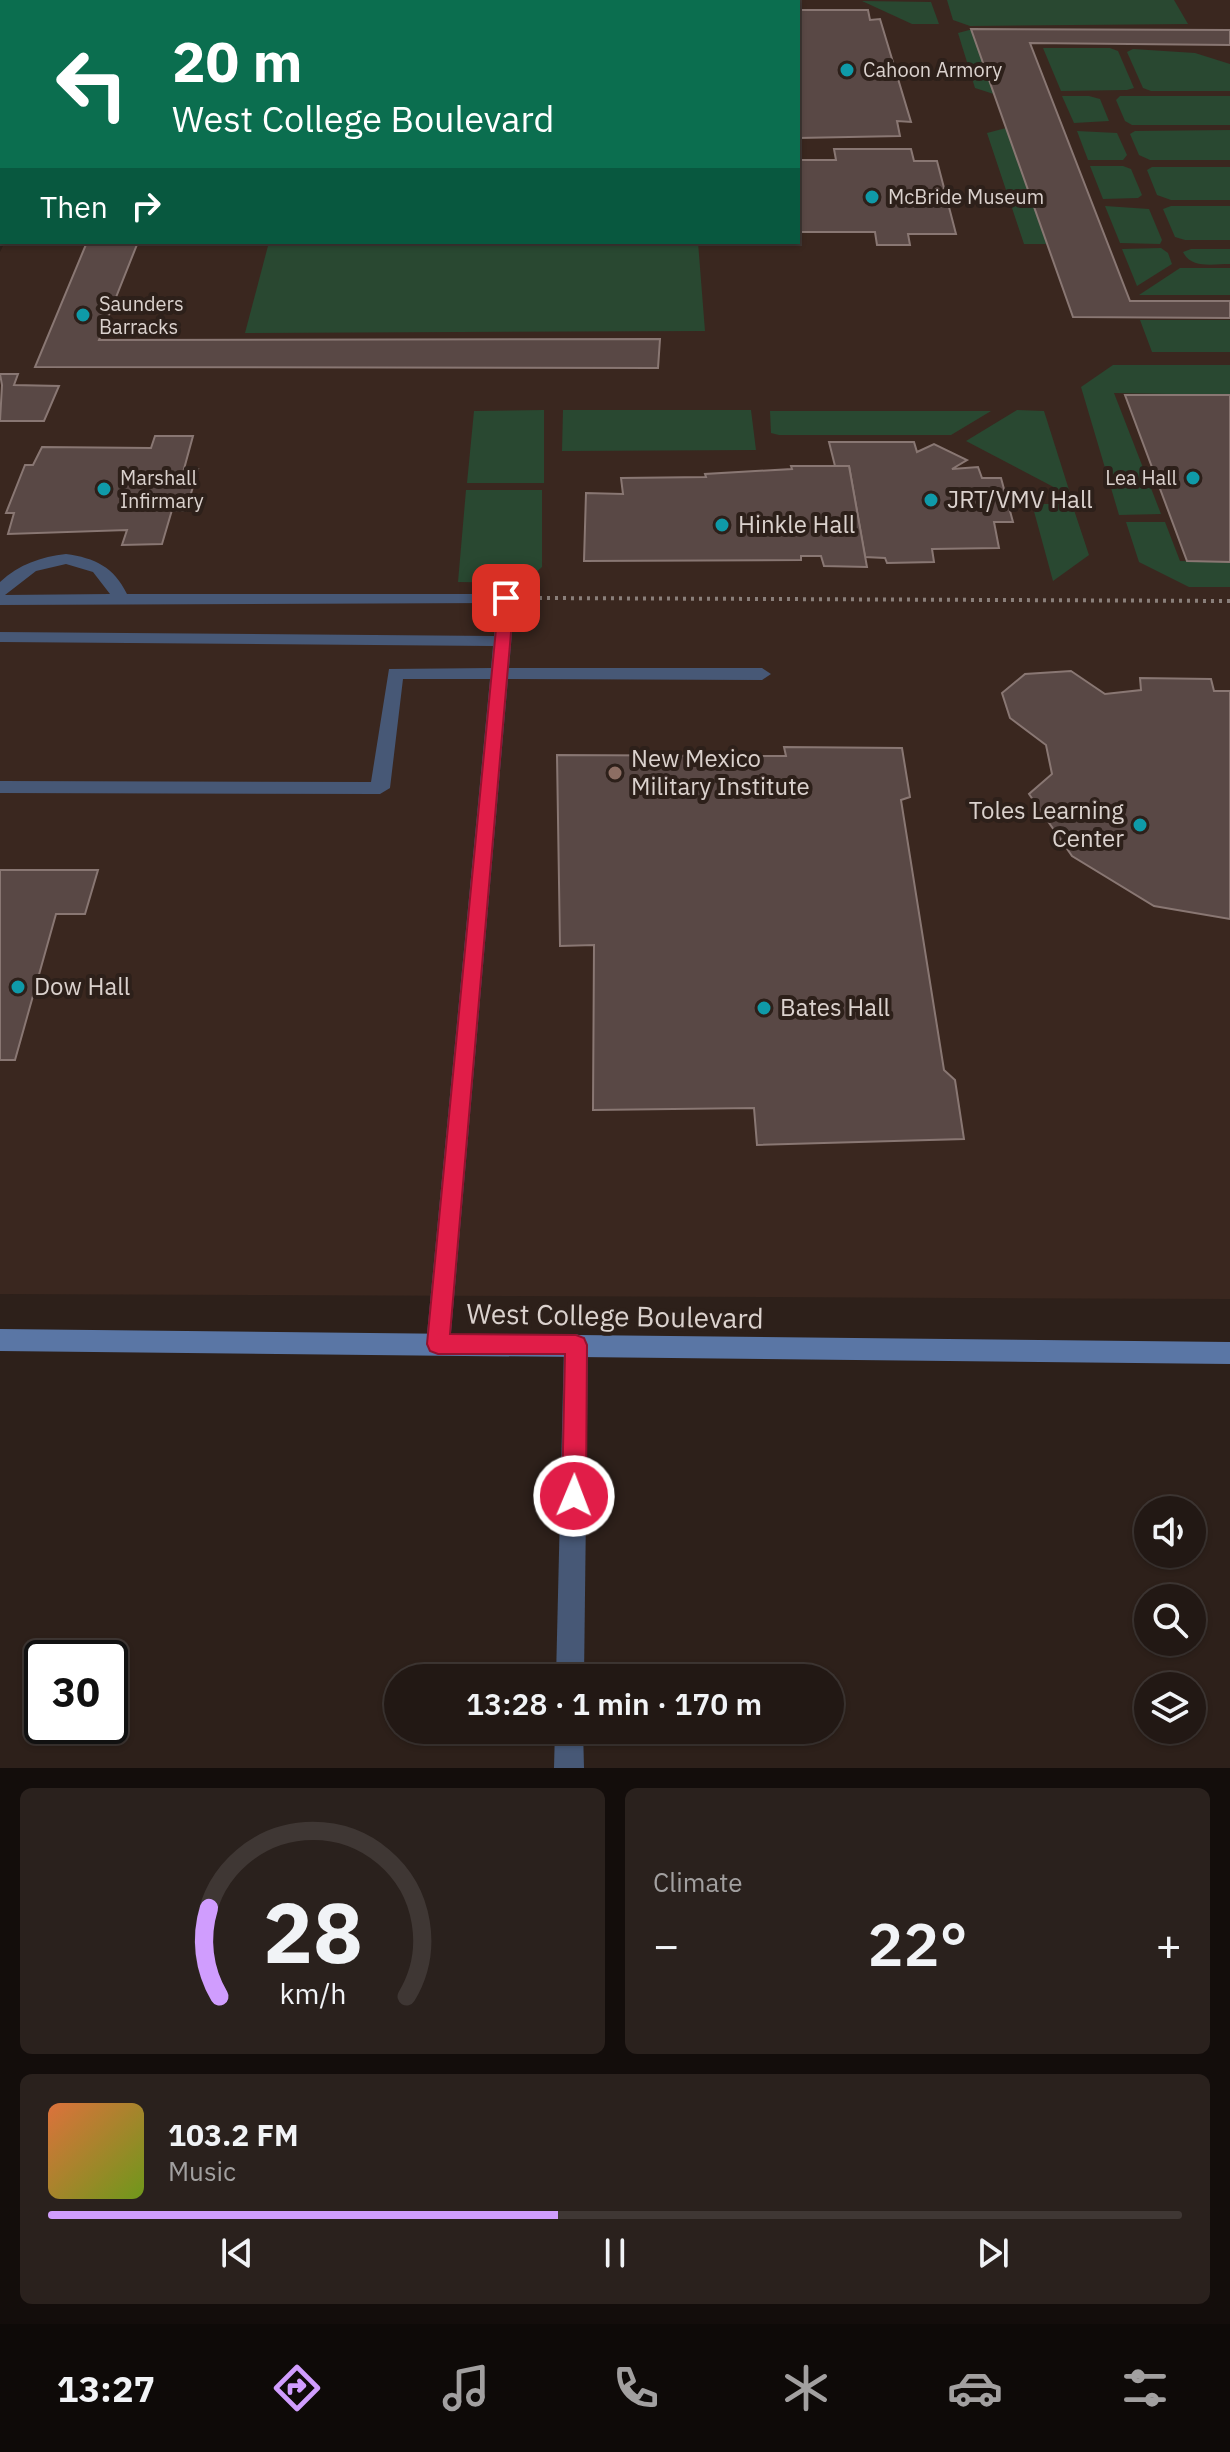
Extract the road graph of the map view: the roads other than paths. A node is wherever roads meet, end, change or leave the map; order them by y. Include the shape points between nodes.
1 (0, 591) edge
2 (0, 600) edge
3 (121, 600) junction
4 (0, 637) edge
5 (503, 641) junction
6 (500, 673) junction
7 (762, 674) dead end
8 (0, 787) edge
9 (0, 1340) edge
10 (438, 1344) junction
11 (576, 1345) junction
12 (1230, 1353) edge
13 (570, 1664) edge
14 (569, 1744) edge
15 (569, 1768) edge

1 - 3 street via 27,567 66,559 104,571 117,585
2 - 3 street
3 - 5 street via 506,598
4 - 5 street
5 - 6 street
6 - 7 street
6 - 8 street via 395,673 380,788
6 - 10 street
9 - 10 main road, West College Boulevard
10 - 11 main road, West College Boulevard
11 - 12 main road, West College Boulevard
11 - 13 street
14 - 15 street

